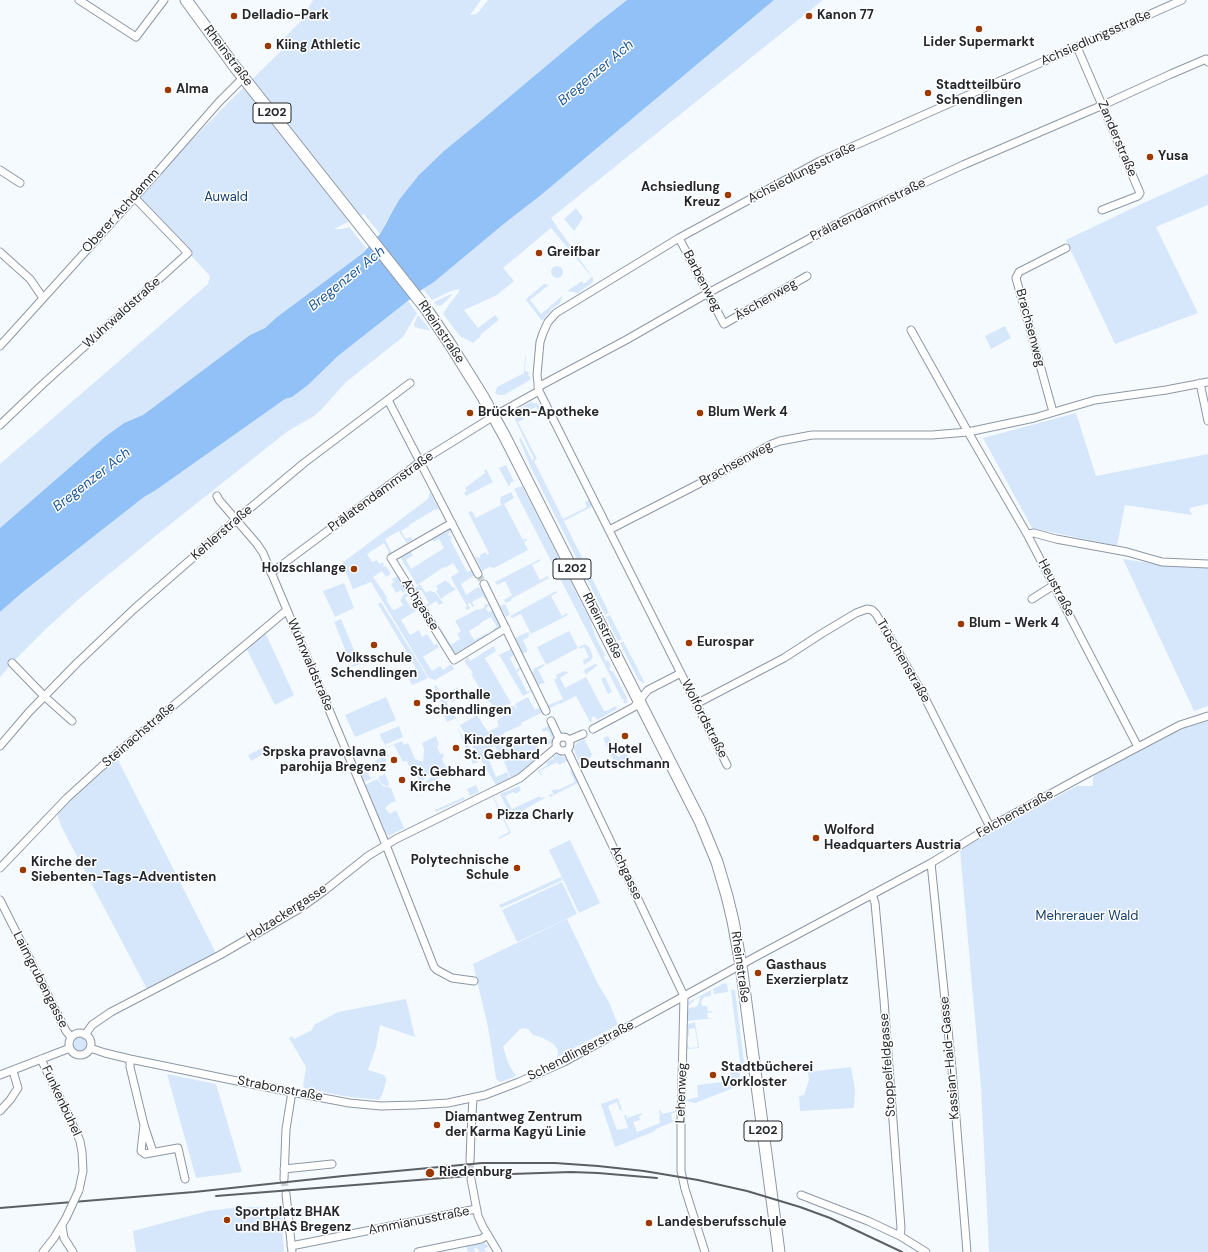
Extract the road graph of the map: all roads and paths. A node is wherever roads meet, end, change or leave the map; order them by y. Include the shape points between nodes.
1 (80, 0) edge
2 (164, 0) edge
3 (186, 0) edge
4 (1182, 0) edge
5 (1078, 47) junction
6 (1208, 62) edge
7 (244, 77) junction
8 (1103, 105) junction
9 (0, 170) edge
10 (20, 183) dead end
11 (134, 197) junction
12 (1102, 210) dead end
13 (679, 238) junction
14 (1066, 248) dead end
15 (0, 252) edge
16 (807, 276) dead end
17 (708, 293) junction
18 (43, 298) junction
19 (724, 324) joint
20 (911, 330) dead end
21 (0, 346) edge
22 (410, 383) dead end
23 (1204, 383) edge
24 (539, 389) junction
25 (388, 400) junction
26 (1053, 412) junction
27 (494, 416) junction
28 (1208, 421) edge
29 (0, 425) edge
30 (968, 432) junction
31 (420, 462) junction
32 (217, 496) dead end
33 (236, 520) junction
34 (452, 523) junction
35 (610, 530) junction
36 (1028, 534) junction
37 (1208, 564) edge
38 (271, 573) junction
39 (478, 574) tunnel mouth
40 (484, 584) tunnel mouth
41 (1054, 585) junction
42 (1032, 600) dead end
43 (287, 610) junction
44 (506, 628) junction
45 (12, 663) dead end
46 (681, 673) junction
47 (44, 696) junction
48 (639, 700) junction
49 (696, 704) junction
50 (546, 711) dead end
51 (1208, 716) edge
52 (72, 721) dead end
53 (551, 721) dead end
54 (594, 728) dead end
55 (583, 734) dead end
56 (559, 738) junction
57 (569, 740) junction
58 (0, 746) edge
59 (557, 747) junction
60 (1138, 747) junction
61 (567, 750) junction
62 (727, 765) dead end
63 (990, 827) junction
64 (386, 845) junction
65 (931, 863) junction
66 (0, 868) edge
67 (872, 894) junction
68 (0, 900) edge
69 (741, 965) junction
70 (474, 981) dead end
71 (684, 996) junction
72 (86, 1035) junction
73 (71, 1037) junction
74 (70, 1048) junction
75 (90, 1048) junction
76 (42, 1059) junction
77 (130, 1059) junction
78 (13, 1071) junction
79 (0, 1075) edge
80 (292, 1092) junction
81 (473, 1098) junction
82 (0, 1111) edge
83 (144, 1125) junction
84 (153, 1152) junction
85 (470, 1161) tunnel mouth
86 (332, 1164) dead end
87 (284, 1169) junction
88 (185, 1179) dead end
89 (284, 1179) tunnel mouth
90 (471, 1180) tunnel mouth
91 (286, 1194) tunnel mouth
92 (801, 1195) dead end
93 (476, 1209) junction
94 (62, 1226) junction
95 (488, 1235) junction
96 (900, 1236) junction
97 (292, 1249) edge
98 (43, 1252) edge
99 (73, 1252) edge
100 (418, 1252) edge
101 (498, 1252) edge
102 (705, 1252) edge
103 (779, 1252) edge
104 (926, 1252) edge
105 (967, 1252) edge

1 - 2 street via 136,37
3 - 7 main road, Rheinstraße / L202
4 - 5 street, Achsiedlungsstraße
5 - 8 street, Zanderstraße
5 - 13 street, Achsiedlungsstraße via 826,158
6 - 8 street, Prälatendammstraße via 1206,59
7 - 11 street, Oberer Achdamm
7 - 27 main road, Rheinstraße / L202 via 428,310
8 - 12 street, Zanderstraße via 1140,193
8 - 17 street, Prälatendammstraße via 850,216
9 - 10 street
11 - 18 street, Oberer Achdamm
11 - 29 street, Wuhrwaldstraße via 188,254
13 - 17 street, Barbenweg
13 - 24 street, Achsiedlungsstraße via 556,313 544,329 540,342 537,375
14 - 26 street, Brachsenweg via 1019,272 1016,278
15 - 18 street via 30,279
16 - 19 street, Äschenweg
17 - 19 street, Barbenweg
17 - 24 street, Prälatendammstraße
18 - 21 street, Oberer Achdamm
20 - 30 street
22 - 25 street, Kehlerstraße
23 - 26 street, Brachsenweg via 1095,400
23 - 28 street
24 - 27 street
24 - 35 street
25 - 31 street
25 - 33 street, Kehlerstraße via 304,463
26 - 30 street, Brachsenweg via 1012,424
27 - 31 street, Prälatendammstraße
27 - 48 main road, Rheinstraße / L202
30 - 35 street, Brachsenweg via 940,435 812,435 780,441
30 - 36 street, Heustraße
31 - 34 street
31 - 38 street, Prälatendammstraße
32 - 33 street, Wuhrwaldstraße
33 - 38 street, Wuhrwaldstraße via 260,548
33 - 47 street, Kehlerstraße via 134,609
34 - 39 street
34 - 44 street, Achgasse via 391,558 454,660
35 - 46 street
36 - 37 street via 1034,533 1127,552 1162,562
36 - 41 street, Heustraße
38 - 43 street, Wuhrwaldstraße
40 - 44 street
41 - 42 street
41 - 60 street, Heustraße
43 - 64 street, Wuhrwaldstraße
43 - 66 street, Steinachstraße via 101,767 67,798
44 - 50 street
45 - 47 street
46 - 48 street via 648,690
46 - 49 street, Wolfordstraße
47 - 52 street
47 - 58 street, Kehlerstraße
48 - 54 street via 633,708
48 - 69 main road, Rheinstraße / L202 via 710,844 729,902
49 - 62 street, Wolfordstraße
49 - 63 street, Trüschenstraße via 784,658 856,613 872,610 909,667
51 - 60 street, Felchenstraße via 1180,725
53 - 56 street
55 - 57 street
56 - 57 street
56 - 59 street
57 - 61 street via 570,746
59 - 61 street via 560,750
59 - 64 street, Holzackergasse via 512,783
60 - 63 street, Felchenstraße
61 - 71 street, Achgasse
63 - 65 street, Felchenstraße
64 - 70 street, Wuhrwaldstraße via 434,966 452,978
64 - 72 street, Holzackergasse via 299,909 220,955 111,1012 92,1025
65 - 67 street, Felchenstraße
65 - 105 street, Kassian-Haid-Gasse
67 - 69 street, Felchenstraße
67 - 96 street, Stoppelfeldgasse via 883,992
68 - 73 street, Laimgrubengasse
69 - 71 street, Schendlingerstraße
69 - 103 main road, Rheinstraße / L202
71 - 81 street, Schendlingerstraße via 557,1066 497,1091
71 - 102 street, Lehenweg via 681,1175
72 - 73 street via 79,1033
72 - 75 street
73 - 74 street
74 - 75 street via 79,1055
74 - 76 street
75 - 77 street, Strabonstraße
76 - 78 street
76 - 94 street, Funkenbühel, bridge via 80,1141 82,1152 83,1171 79,1190
77 - 80 street, Strabonstraße
77 - 83 street
78 - 79 street
78 - 82 street via 18,1088
80 - 81 street, Strabonstraße via 349,1103 381,1106 454,1102
80 - 87 street via 286,1129
81 - 85 street
83 - 84 street
83 - 84 street via 141,1151 145,1154
84 - 88 street via 178,1148
86 - 87 street
87 - 89 street
90 - 93 street
91 - 97 street, Ammianusstraße
92 - 96 street
93 - 95 street
93 - 97 street, Ammianusstraße
94 - 98 street, Funkenbühel
94 - 99 street via 64,1238
95 - 100 street via 481,1239
95 - 101 street
96 - 104 street

